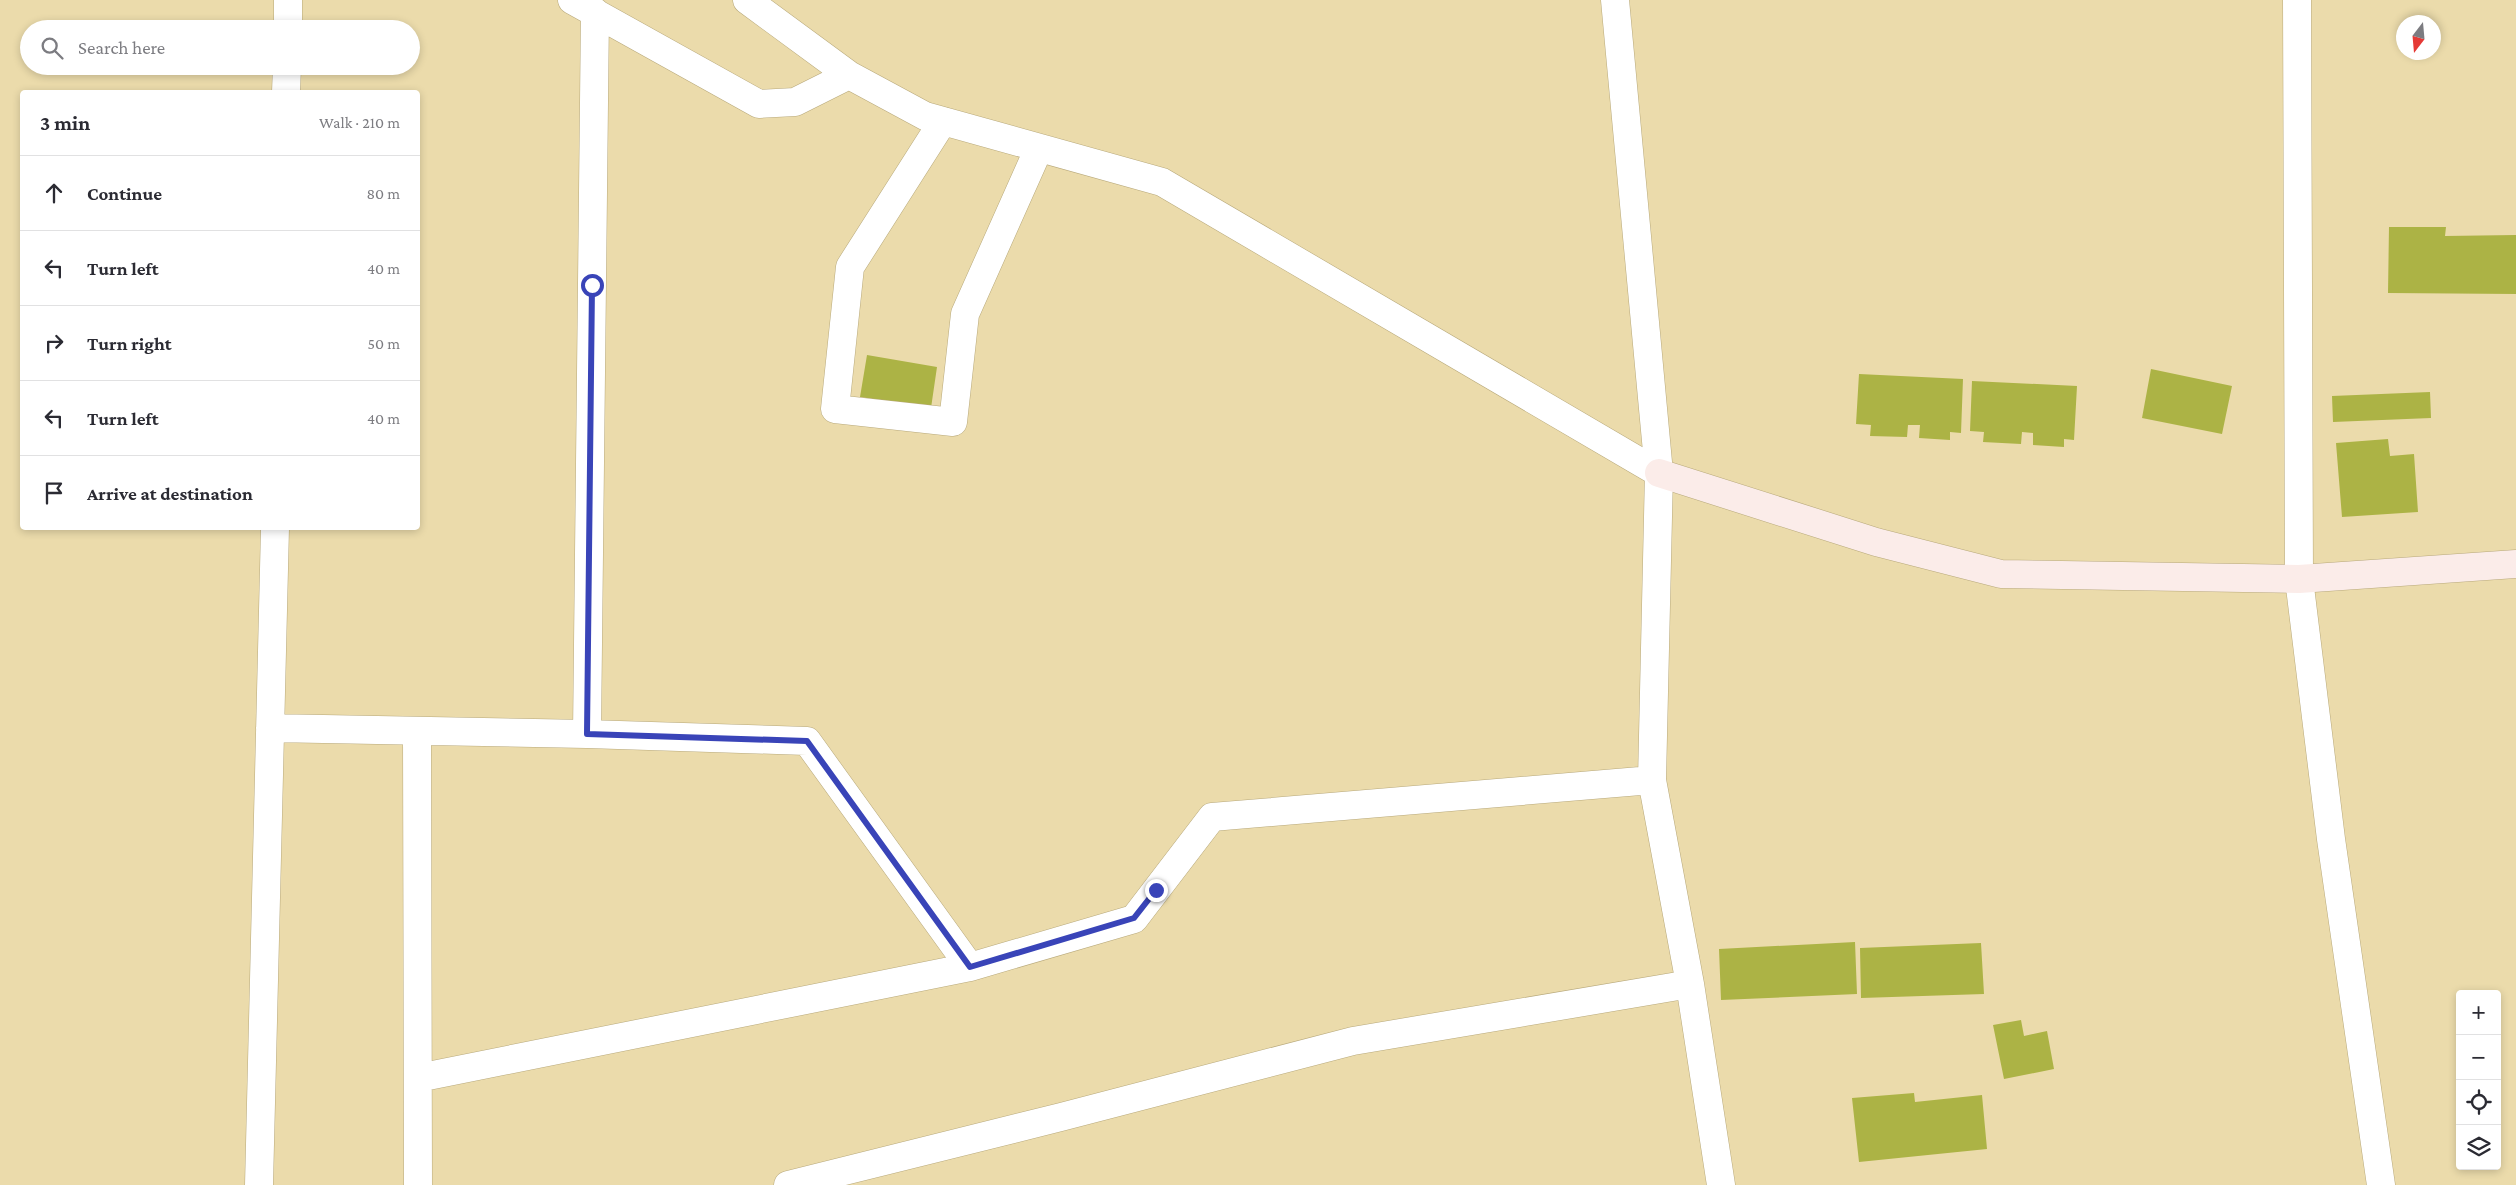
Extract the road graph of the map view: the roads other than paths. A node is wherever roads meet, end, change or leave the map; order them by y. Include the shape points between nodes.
1 (288, 0) edge
2 (747, 0) edge
3 (1616, 0) edge
4 (2298, 0) edge
5 (584, 6) edge
6 (288, 20) edge
7 (287, 75) edge
8 (849, 75) junction
9 (286, 90) edge
10 (943, 121) junction
11 (1039, 148) junction
12 (1659, 473) junction
13 (275, 530) edge
14 (2516, 564) edge
15 (2299, 579) junction
16 (270, 728) junction
17 (417, 731) junction
18 (587, 734) junction
19 (1652, 780) junction
20 (970, 967) junction
21 (1690, 984) junction
22 (418, 1078) junction
23 (259, 1185) edge
24 (418, 1185) edge
25 (788, 1185) edge
26 (1721, 1185) edge
27 (2381, 1185) edge

1 - 6 street
2 - 8 street
3 - 12 street
4 - 15 street
5 - 8 street via 758,104 795,102
5 - 18 street
7 - 9 street
8 - 10 street via 924,116
10 - 11 street
10 - 11 street via 850,267 835,409 953,422 965,314
11 - 12 street via 1162,182
12 - 15 street via 1876,542 2001,574
12 - 19 street
13 - 16 street
14 - 15 street
15 - 27 street via 2331,839
16 - 17 street
16 - 23 street
17 - 18 street
17 - 22 street
18 - 20 street via 807,741
19 - 20 street via 1212,817 1134,918
19 - 21 street
20 - 22 street
21 - 25 street via 1353,1041
21 - 26 street
22 - 24 street

